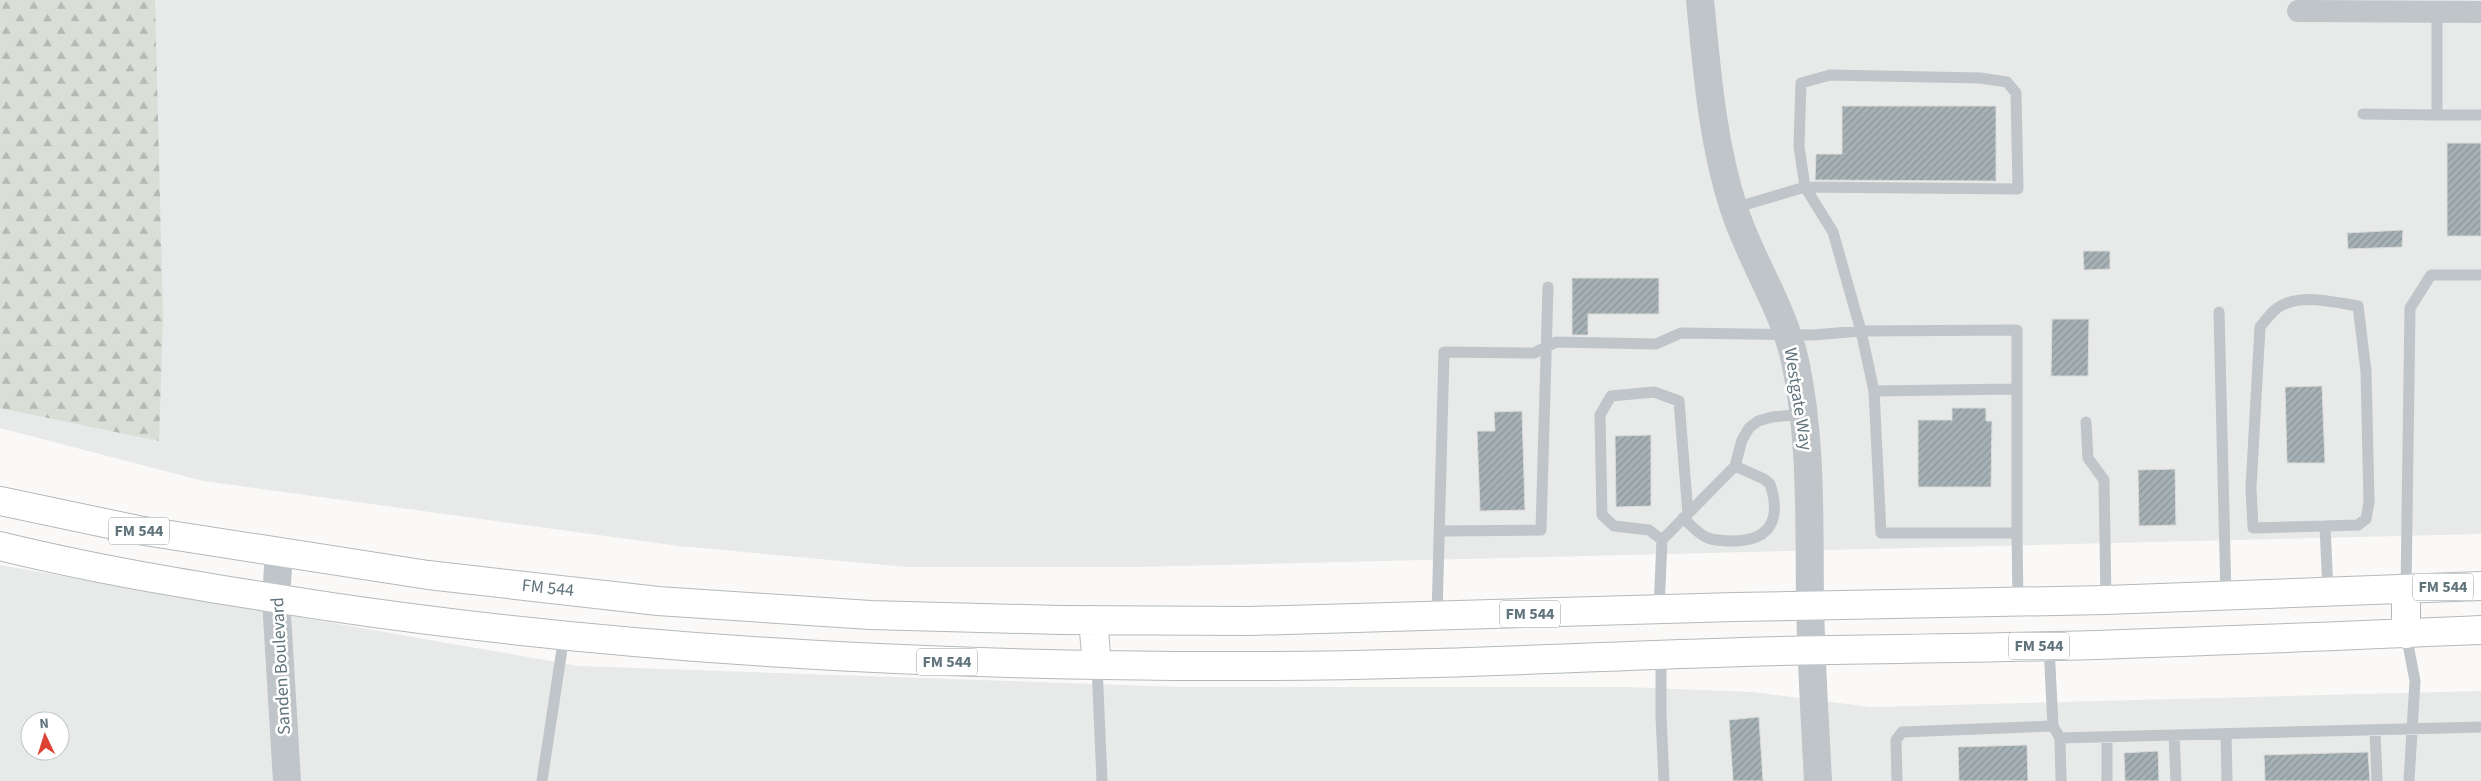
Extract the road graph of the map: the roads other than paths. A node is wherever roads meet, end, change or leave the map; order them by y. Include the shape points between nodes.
1 (1700, 0) edge
2 (2298, 11) dead end
3 (2436, 12) junction
4 (2481, 12) edge
5 (2363, 114) dead end
6 (2437, 115) junction
7 (2481, 115) edge
8 (1805, 187) junction
9 (1734, 208) junction
10 (2481, 275) edge
11 (1548, 287) dead end
12 (2219, 312) dead end
13 (1861, 331) junction
14 (1787, 335) junction
15 (1547, 347) junction
16 (2016, 389) junction
17 (1874, 391) junction
18 (1804, 414) junction
19 (2086, 422) dead end
20 (1735, 466) junction
21 (0, 501) edge
22 (1685, 516) junction
23 (2324, 526) junction
24 (1440, 530) junction
25 (2017, 533) junction
26 (1662, 540) junction
27 (0, 546) edge
28 (279, 552) junction
29 (2481, 586) edge
30 (2406, 589) junction
31 (2328, 592) junction
32 (2226, 596) junction
33 (276, 598) junction
34 (2106, 600) junction
35 (2018, 602) junction
36 (1810, 606) junction
37 (1659, 610) junction
38 (1438, 617) junction
39 (1093, 620) junction
40 (2481, 630) edge
41 (2406, 634) junction
42 (564, 636) junction
43 (2050, 646) junction
44 (1812, 650) junction
45 (1661, 655) junction
46 (1097, 665) junction
47 (2052, 726) junction
48 (2481, 727) edge
49 (2412, 729) junction
50 (2375, 730) junction
51 (2226, 734) junction
52 (2174, 736) junction
53 (2060, 738) junction
54 (2107, 738) junction
55 (287, 781) edge
56 (542, 781) edge
57 (1102, 781) edge
58 (1664, 781) edge
59 (1818, 781) edge
60 (1897, 781) edge
61 (2061, 781) edge
62 (2106, 781) edge
63 (2176, 781) edge
64 (2227, 781) edge
65 (2377, 781) edge
66 (2409, 781) edge

1 - 9 street, Westgate Way via 1712,114
2 - 3 street
3 - 4 street
3 - 6 lane
5 - 6 lane
6 - 7 lane
8 - 8 lane via 1799,146 1801,83 1830,75 1980,78 2007,82 2016,93 2018,189
8 - 9 lane
8 - 13 lane via 1834,232
9 - 14 street, Westgate Way
10 - 30 lane via 2431,275 2410,308
11 - 15 lane
12 - 32 lane
13 - 14 lane
13 - 16 lane via 2017,330
13 - 17 lane
14 - 15 lane via 1681,333 1656,344 1556,342
14 - 18 street, Westgate Way via 1795,360
15 - 24 lane via 1534,353 1444,352
15 - 24 lane via 1541,530
16 - 17 lane
16 - 25 lane
17 - 25 lane via 1881,533
18 - 20 lane via 1766,419 1749,428
18 - 36 street, Westgate Way
19 - 34 lane via 2088,458 2104,480
20 - 22 lane
20 - 22 lane via 1770,484 1773,517 1765,532 1748,541 1707,538
21 - 28 main road, FM 544 / FM 544 via 138,530
22 - 26 lane
22 - 26 lane via 1679,401 1654,392 1611,396 1600,415 1602,514 1614,526 1649,530
23 - 23 lane via 2358,525 2366,519 2370,502 2364,350 2358,306 2299,300 2277,308 2260,327 2251,488 2253,528
23 - 31 lane
24 - 38 lane
25 - 35 lane
26 - 37 lane
27 - 33 main road, FM 544 / FM 544 via 129,575
28 - 33 street, Sanden Boulevard
28 - 39 main road, FM 544 / FM 544 via 428,575 658,601 870,615
29 - 30 main road, FM 544 / FM 544
30 - 31 main road, FM 544 / FM 544
30 - 41 main road
31 - 32 main road, FM 544 / FM 544
32 - 34 main road, FM 544 / FM 544
33 - 42 main road, FM 544 / FM 544
33 - 55 street, Sanden Boulevard
34 - 35 main road, FM 544 / FM 544
35 - 36 main road, FM 544 / FM 544
36 - 37 main road, FM 544 / FM 544
36 - 44 street, Westgate Way
37 - 38 main road, FM 544 / FM 544
38 - 39 main road, FM 544 / FM 544
39 - 46 main road
40 - 41 main road, FM 544 / FM 544
41 - 43 main road, FM 544 / FM 544
41 - 49 lane via 2415,681
42 - 46 main road, FM 544 / FM 544 via 654,646 868,660
42 - 56 lane
43 - 44 main road, FM 544 / FM 544
43 - 47 lane
44 - 45 main road, FM 544 / FM 544
44 - 59 street, Westgate Way
45 - 46 main road, FM 544 / FM 544 via 1261,666
45 - 58 lane
46 - 57 lane
47 - 53 lane
47 - 60 lane via 1902,732 1896,740
48 - 49 lane
49 - 50 lane
49 - 66 lane
50 - 51 lane
50 - 65 lane
51 - 52 lane
51 - 64 lane
52 - 54 lane
52 - 63 lane
53 - 54 lane
53 - 61 lane
54 - 62 lane

